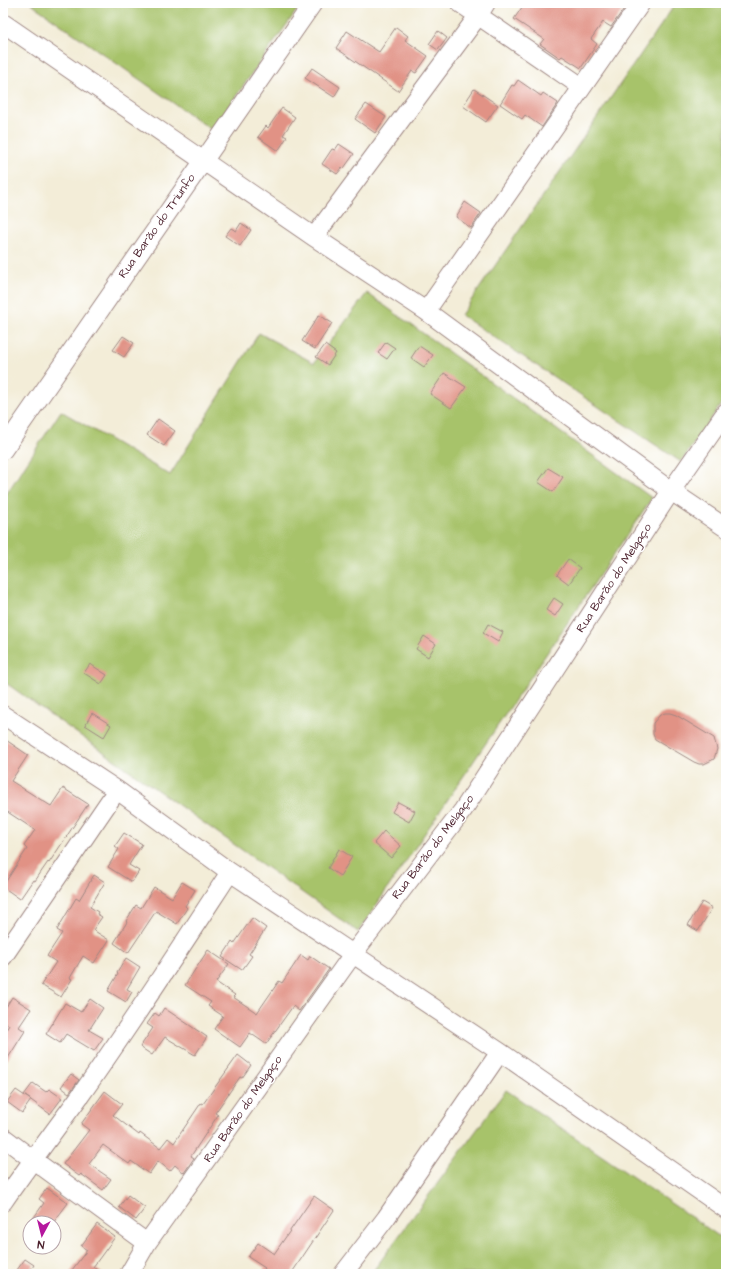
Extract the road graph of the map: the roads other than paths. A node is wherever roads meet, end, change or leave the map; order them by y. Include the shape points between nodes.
1 (313, 3) edge
2 (460, 3) edge
3 (641, 3) edge
4 (482, 10) edge
5 (3, 23) edge
6 (582, 87) junction
7 (203, 160) junction
8 (314, 237) junction
9 (426, 311) junction
10 (726, 412) edge
11 (3, 450) edge
12 (671, 491) junction
13 (726, 528) edge
14 (3, 715) edge
15 (117, 790) junction
16 (230, 872) junction
17 (353, 954) junction
18 (3, 957) edge
19 (500, 1052) junction
20 (3, 1137) edge
21 (32, 1159) junction
22 (3, 1202) edge
23 (726, 1209) edge
24 (147, 1242) junction
25 (129, 1274) edge
26 (343, 1274) edge

1 - 7 street, Rua Barão do Triunfo
2 - 4 street
3 - 6 street
4 - 6 street
4 - 8 street
5 - 7 street
6 - 9 street
7 - 8 street
7 - 11 street, Rua Barão do Triunfo
8 - 9 street
9 - 12 street
10 - 12 street, Rua Barão do Melgaço
12 - 13 street
12 - 17 street, Rua Barão do Melgaço via 463,810
14 - 15 street
15 - 16 street
15 - 18 street
16 - 17 street
16 - 21 street via 84,1090
17 - 19 street
17 - 24 street, Rua Barão do Melgaço
19 - 23 street
19 - 26 street via 386,1218
20 - 21 street
21 - 22 street
21 - 24 street
24 - 25 street, Rua Barão do Melgaço

